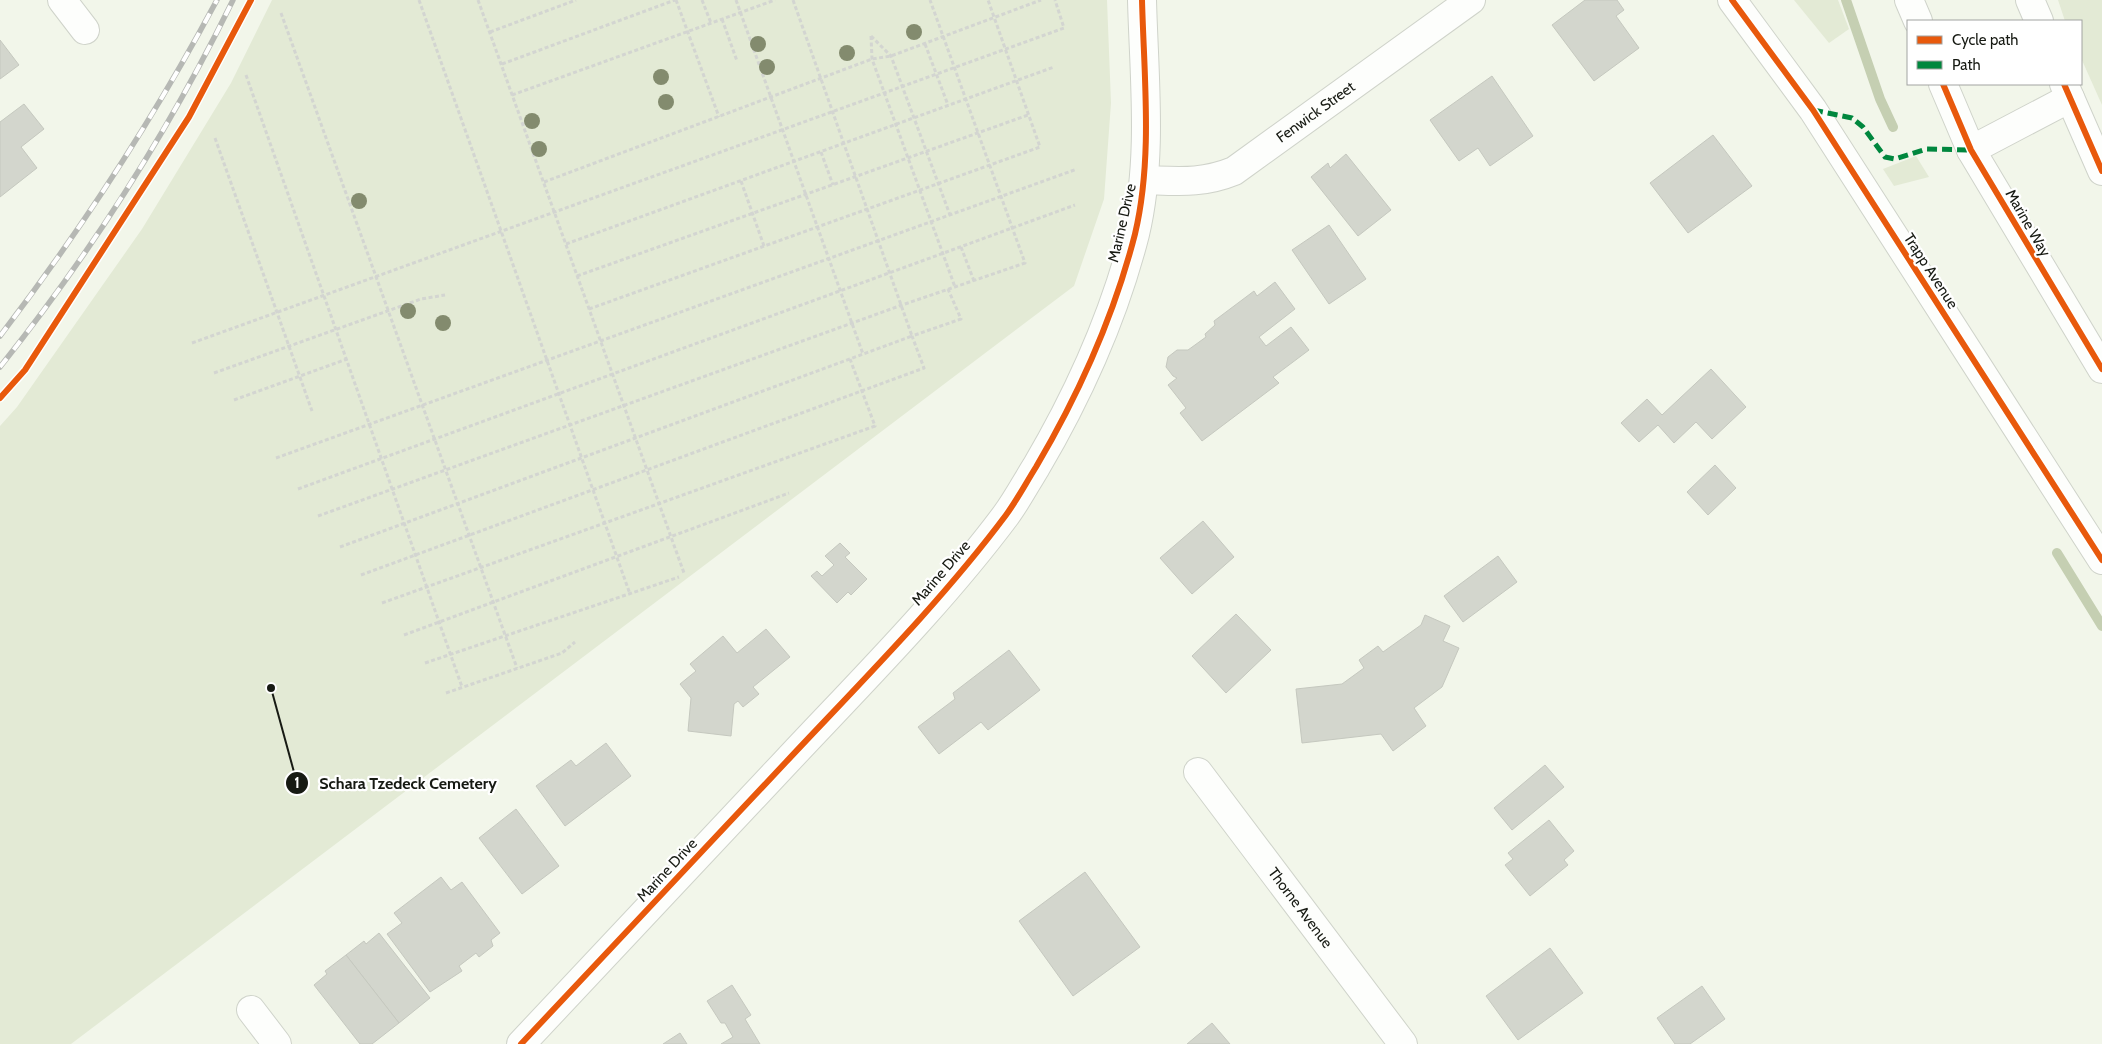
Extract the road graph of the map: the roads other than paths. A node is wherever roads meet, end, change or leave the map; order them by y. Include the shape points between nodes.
1 (62, 0) edge
2 (1142, 0) edge
3 (1471, 0) edge
4 (1732, 0) edge
5 (1909, 0) edge
6 (2030, 0) edge
7 (1918, 20) edge
8 (2039, 20) edge
9 (85, 30) dead end
10 (1943, 85) edge
11 (2067, 91) edge
12 (1970, 150) junction
13 (2102, 171) edge
14 (1145, 180) junction
15 (2102, 369) edge
16 (2102, 560) edge
17 (1198, 772) dead end
18 (251, 1010) dead end
19 (277, 1044) edge
20 (521, 1044) edge
21 (1403, 1044) edge

1 - 9 street
2 - 14 street, Marine Drive
3 - 14 street, Fenwick Street via 1234,171 1197,182
4 - 16 street, Trapp Avenue via 1813,110
5 - 7 street
6 - 8 street
10 - 12 street, Marine Way
11 - 12 street
11 - 13 street
12 - 15 street, Marine Way
14 - 20 street, Marine Drive via 1126,264 1098,344 1077,394 1007,513 970,560 868,675
17 - 21 street, Thorne Avenue
18 - 19 street

